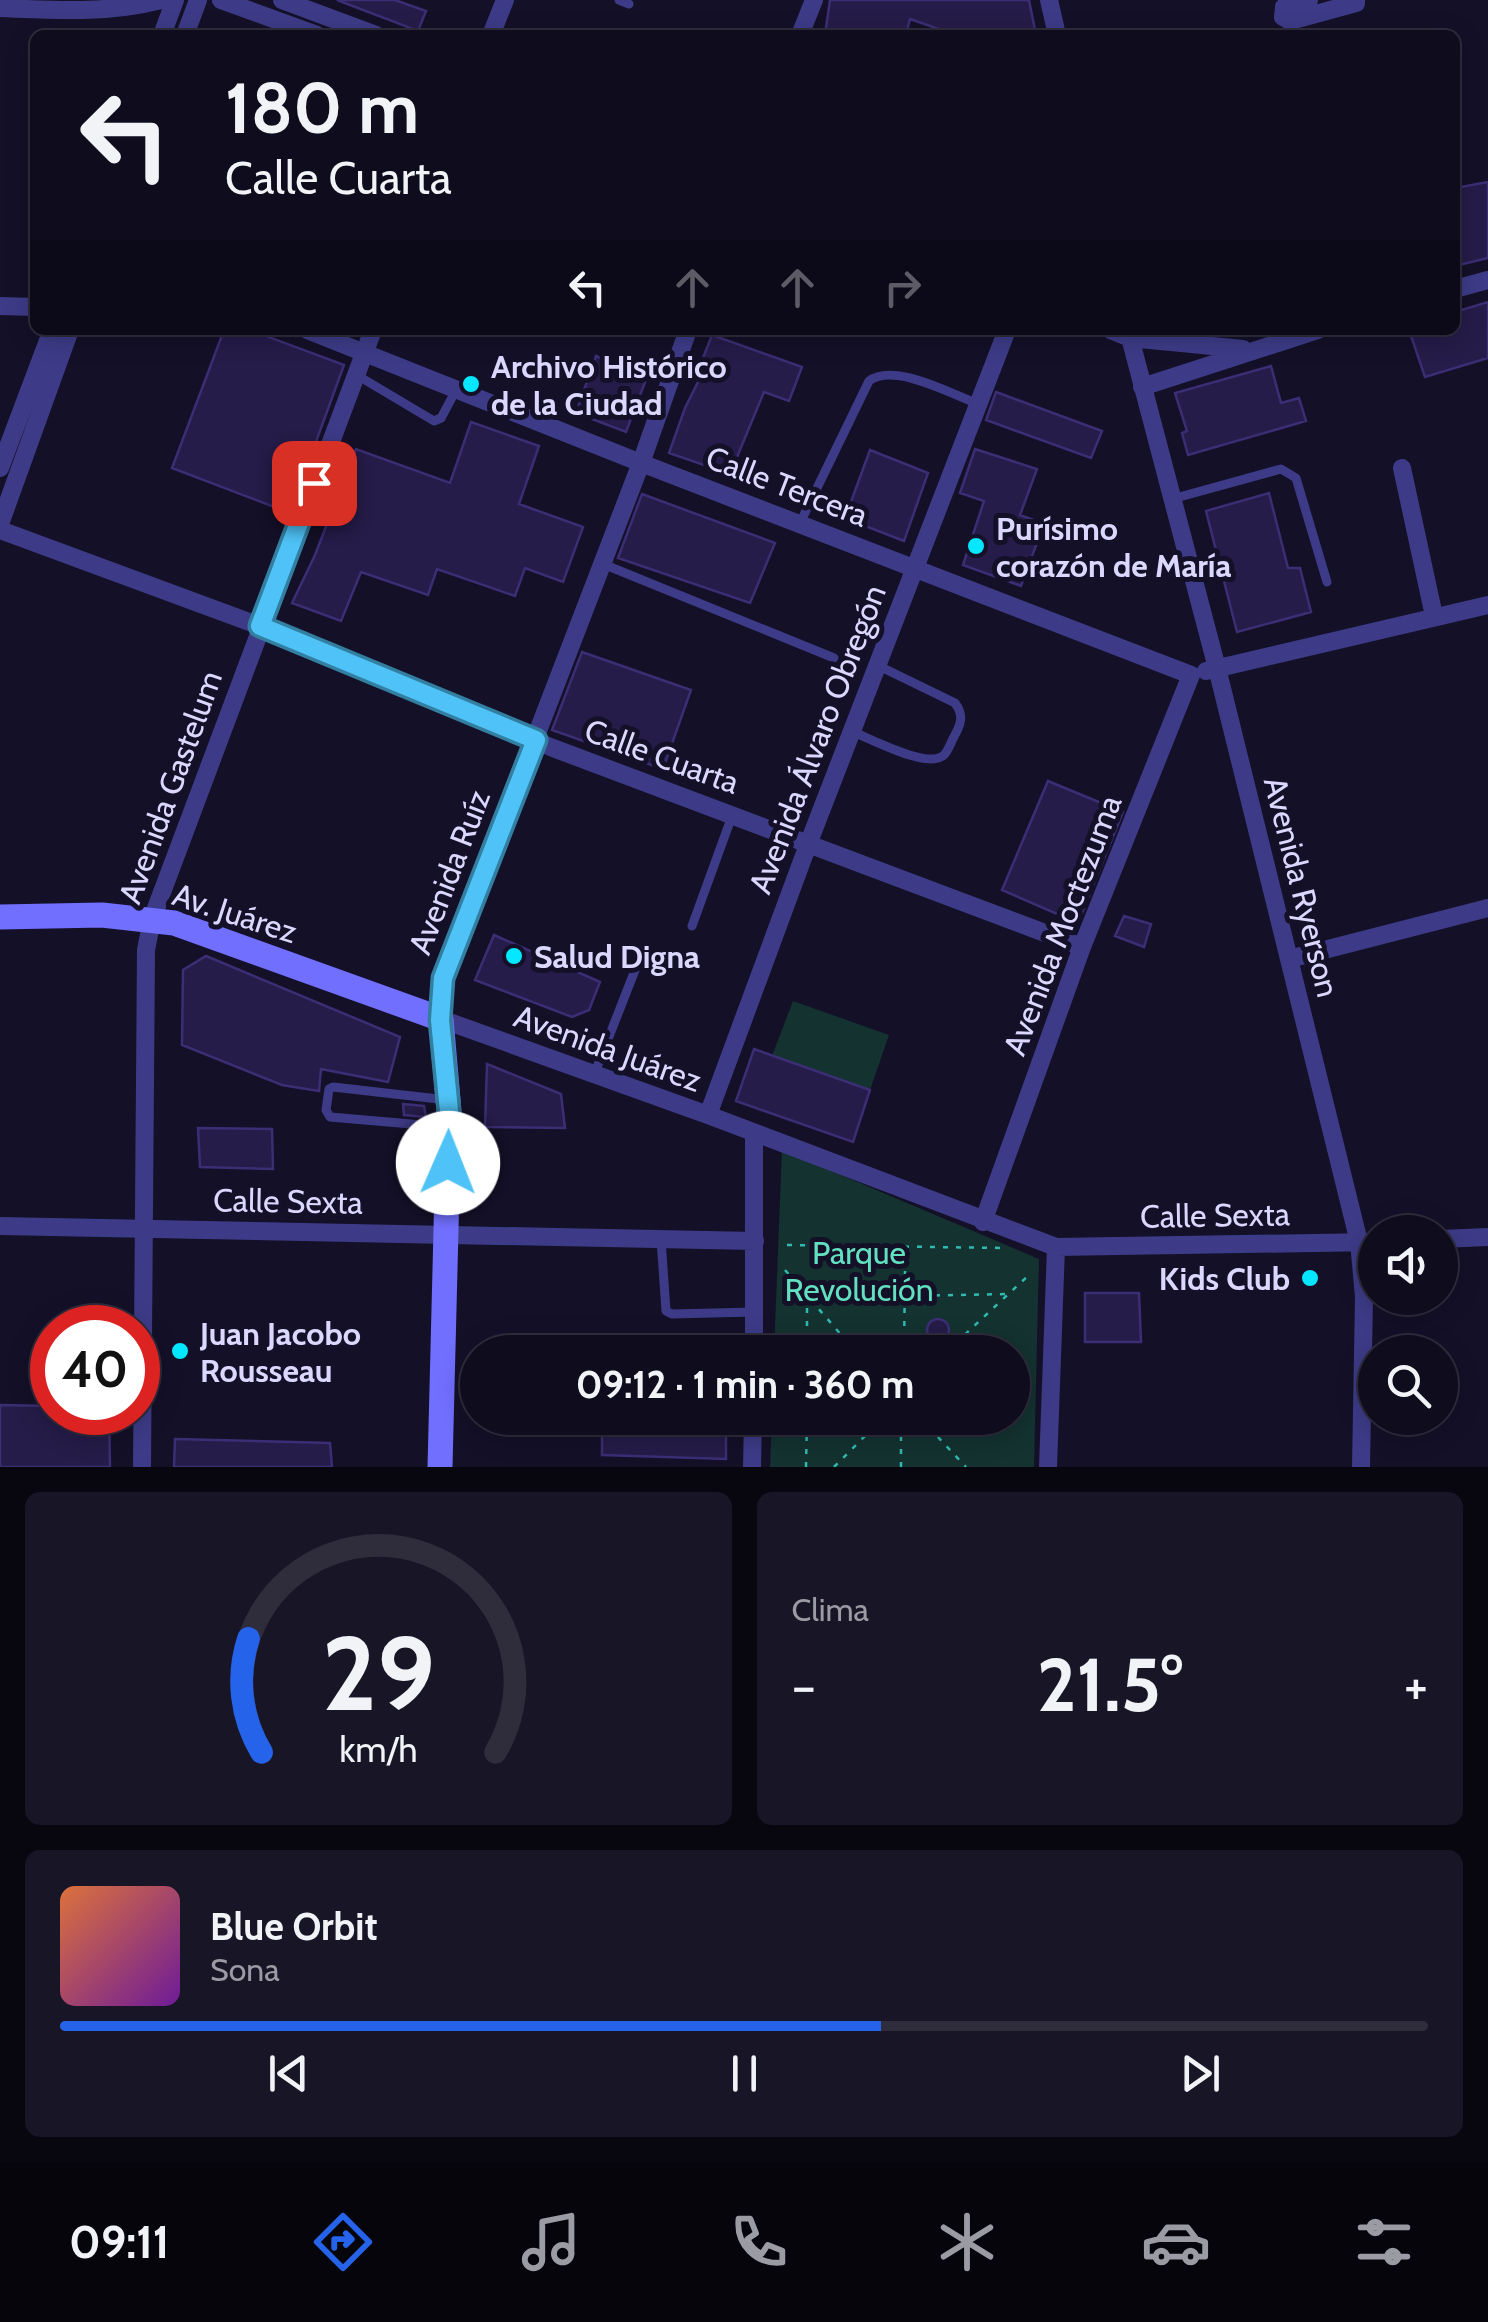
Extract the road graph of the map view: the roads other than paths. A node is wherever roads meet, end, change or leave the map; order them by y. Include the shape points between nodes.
1 (160, 0) edge
2 (175, 0) edge
3 (198, 0) edge
4 (221, 0) edge
5 (282, 0) edge
6 (505, 0) edge
7 (814, 0) edge
8 (1049, 0) edge
9 (1310, 0) edge
10 (1356, 0) edge
11 (0, 8) edge
12 (164, 30) edge
13 (187, 30) edge
14 (303, 30) edge
15 (363, 30) edge
16 (493, 30) edge
17 (802, 30) edge
18 (1056, 30) edge
19 (1488, 280) edge
20 (1460, 288) edge
21 (0, 306) edge
22 (30, 307) edge
23 (50, 335) edge
24 (68, 335) edge
25 (320, 335) edge
26 (370, 335) edge
27 (686, 335) edge
28 (1006, 335) edge
29 (1129, 335) edge
30 (1137, 335) edge
31 (1302, 335) edge
32 (1252, 350) junction
33 (364, 352) junction
34 (356, 374) junction
35 (1142, 387) junction
36 (456, 390) junction
37 (978, 404) junction
38 (641, 463) junction
39 (0, 468) edge
40 (1402, 468) dead end
41 (1172, 498) junction
42 (800, 523) junction
43 (0, 527) edge
44 (603, 564) junction
45 (914, 566) junction
46 (1327, 582) dead end
47 (1488, 605) edge
48 (1434, 616) junction
49 (260, 626) junction
50 (834, 658) dead end
51 (877, 664) junction
52 (1217, 668) junction
53 (1191, 675) junction
54 (851, 731) junction
55 (536, 740) junction
56 (733, 814) junction
57 (809, 842) junction
58 (1488, 908) edge
59 (0, 917) edge
60 (152, 920) junction
61 (692, 926) dead end
62 (1082, 947) junction
63 (1289, 959) junction
64 (636, 965) dead end
65 (440, 1020) junction
66 (594, 1076) junction
67 (448, 1100) junction
68 (708, 1115) junction
69 (448, 1127) junction
70 (754, 1135) junction
71 (1360, 1215) edge
72 (983, 1222) junction
73 (0, 1226) edge
74 (144, 1229) junction
75 (446, 1234) junction
76 (661, 1237) junction
77 (1488, 1238) edge
78 (1458, 1239) edge
79 (755, 1241) junction
80 (1358, 1242) edge
81 (1056, 1247) junction
82 (755, 1312) junction
83 (1364, 1315) edge
84 (754, 1335) edge
85 (753, 1435) edge
86 (142, 1467) edge
87 (440, 1467) edge
88 (752, 1467) edge
89 (1048, 1467) edge
90 (1361, 1467) edge

1 - 11 street via 92,11
2 - 12 street
3 - 13 street
4 - 14 street
5 - 15 street
6 - 16 street
7 - 17 street
8 - 18 street
9 - 10 street via 1284,7 1284,17 1290,21
19 - 20 street
21 - 22 street
23 - 39 street
24 - 43 street
25 - 33 street, Calle Tercera
26 - 33 street, Avenida Gastelum
27 - 38 street, Avenida Ruíz
28 - 37 street, Avenida Álvaro Obregón
29 - 35 street, Avenida Ryerson
30 - 32 street
31 - 32 street
32 - 35 street
33 - 34 street, Avenida Gastelum
33 - 36 street, Calle Tercera
34 - 36 lane via 434,421
34 - 49 street, Avenida Gastelum
35 - 41 street, Avenida Ryerson
36 - 38 street, Calle Tercera
37 - 42 lane via 898,374 876,376
37 - 45 street, Avenida Álvaro Obregón
38 - 42 street, Calle Tercera
38 - 44 street, Avenida Ruíz
40 - 48 street
41 - 46 lane via 1289,471
41 - 52 street, Avenida Ryerson
42 - 45 street, Calle Tercera
43 - 49 street, Calle Cuarta
44 - 50 lane
44 - 55 street, Avenida Ruíz
45 - 51 street, Avenida Álvaro Obregón
45 - 53 street, Calle Tercera
47 - 48 street
48 - 52 street
49 - 55 street, Calle Cuarta
49 - 60 street, Avenida Gastelum
51 - 54 street, Avenida Álvaro Obregón
51 - 54 lane via 955,703 961,723 944,754 931,760
52 - 53 street
52 - 63 street, Avenida Ryerson
53 - 62 street, Avenida Moctezuma
54 - 57 street, Avenida Álvaro Obregón
55 - 56 street, Calle Cuarta
55 - 65 street, Avenida Ruíz via 443,978
56 - 57 street, Calle Cuarta
56 - 61 lane
57 - 62 street, Calle Cuarta
57 - 68 street, Avenida Álvaro Obregón
58 - 63 street
59 - 60 street, Av. Juárez
60 - 65 street, Av. Juárez via 206,933
60 - 74 street, Avenida Gastelum via 146,950
62 - 72 street, Avenida Moctezuma
63 - 71 street, Avenida Ryerson
64 - 66 lane
65 - 66 street, Avenida Juárez
65 - 67 street, Avenida Ruíz
66 - 68 street, Avenida Juárez
67 - 69 street, Avenida Ruíz
67 - 69 lane via 338,1087 329,1090 326,1110 330,1117
68 - 70 street, Avenida Juárez
69 - 75 street, Avenida Ruíz
70 - 72 street
70 - 79 street
72 - 81 street
73 - 74 street, Calle Sexta
74 - 75 street, Calle Sexta
74 - 86 street, Avenida Gastelum
75 - 76 street, Calle Sexta
75 - 87 street, Avenida Ruíz
76 - 79 street, Calle Sexta
76 - 82 lane via 666,1311
77 - 78 street
79 - 82 street
80 - 81 street, Calle Sexta
81 - 89 street
82 - 84 street
83 - 90 street, Avenida Ryerson
85 - 88 street

